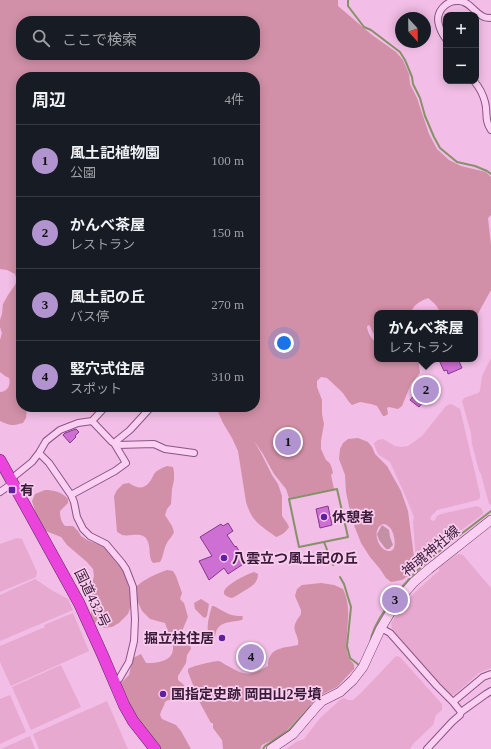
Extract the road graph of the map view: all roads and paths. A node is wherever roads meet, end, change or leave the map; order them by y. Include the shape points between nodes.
1 (477, 12) edge
2 (479, 14) edge
3 (491, 18) edge
4 (443, 33) edge
5 (476, 84) edge
6 (491, 130) edge
7 (100, 412) edge
8 (146, 412) edge
9 (92, 421) junction
10 (114, 443) junction
11 (39, 453) junction
12 (194, 453) dead end
13 (0, 460) edge
14 (12, 481) junction
15 (0, 492) edge
16 (71, 495) junction
17 (491, 520) edge
18 (381, 628) junction
19 (491, 674) edge
20 (114, 682) junction
21 (491, 691) edge
22 (453, 702) junction
23 (461, 712) junction
24 (430, 748) edge
25 (155, 749) edge
26 (271, 749) edge

1 - 4 street via 467,3 449,3 441,10 438,19
2 - 3 street
5 - 6 street via 485,102 486,123
7 - 9 street
8 - 10 street
9 - 10 street
9 - 11 street via 60,430 46,441
10 - 12 street via 154,444 165,449
10 - 16 street via 126,463
11 - 14 street
11 - 16 street
13 - 14 highway, 国道432号
14 - 15 street
14 - 20 highway, 国道432号 via 79,603
16 - 20 street via 83,529 90,536 106,544 126,569 133,587 134,641 120,679
17 - 18 main road, 神魂神社線 via 414,582 399,599
18 - 22 street via 390,633
18 - 26 main road, 神魂神社線 via 364,667 353,680 340,692 317,706 293,734
19 - 22 street via 483,677
20 - 25 highway, 国道432号 via 133,721
21 - 23 street
22 - 23 street
23 - 24 street

